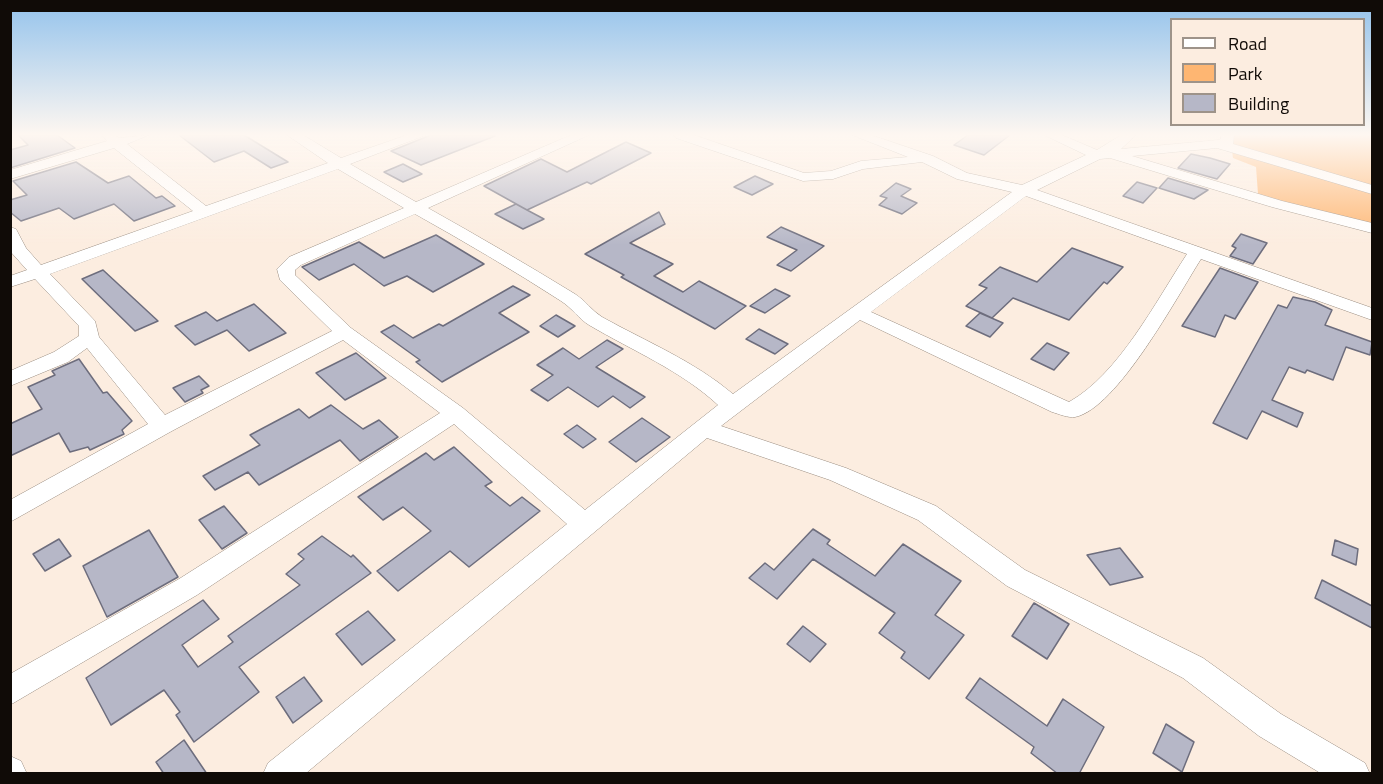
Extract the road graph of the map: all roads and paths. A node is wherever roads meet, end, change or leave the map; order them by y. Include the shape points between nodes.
1 (154, 172) edge
2 (321, 172) edge
3 (352, 172) edge
4 (500, 172) edge
5 (787, 172) edge
6 (841, 172) edge
7 (953, 172) edge
8 (1066, 172) edge
9 (1163, 172) edge
10 (1317, 172) edge
11 (1024, 190) junction
12 (1372, 190) edge
13 (417, 209) junction
14 (204, 212) junction
15 (1372, 228) edge
16 (10, 232) edge
17 (1197, 251) junction
18 (39, 271) junction
19 (10, 282) edge
20 (859, 313) junction
21 (1372, 314) edge
22 (344, 332) junction
23 (89, 338) junction
24 (10, 379) edge
25 (732, 405) junction
26 (455, 413) junction
27 (162, 426) junction
28 (703, 428) junction
29 (10, 512) edge
30 (585, 525) junction
31 (10, 691) edge
32 (279, 774) edge
33 (1354, 774) edge

1 - 14 street
2 - 14 street
3 - 13 street
4 - 13 street
5 - 6 street via 819,178
7 - 11 street
8 - 11 street
9 - 15 street
10 - 12 street
11 - 17 street
11 - 20 street
13 - 22 street via 295,261 286,269 286,276
13 - 25 street via 504,257 572,300 593,320 708,384
14 - 18 street
16 - 18 street via 18,250
17 - 20 street via 1101,390 1072,410
17 - 21 street
18 - 19 street
18 - 23 street via 88,325
20 - 25 street
22 - 26 street
22 - 27 street
23 - 24 street via 61,357
23 - 27 street
25 - 28 street
26 - 30 street
26 - 31 street via 188,587
27 - 29 street
28 - 30 street
28 - 33 street via 838,474 927,513 1016,578 1193,668 1270,725
30 - 32 street

